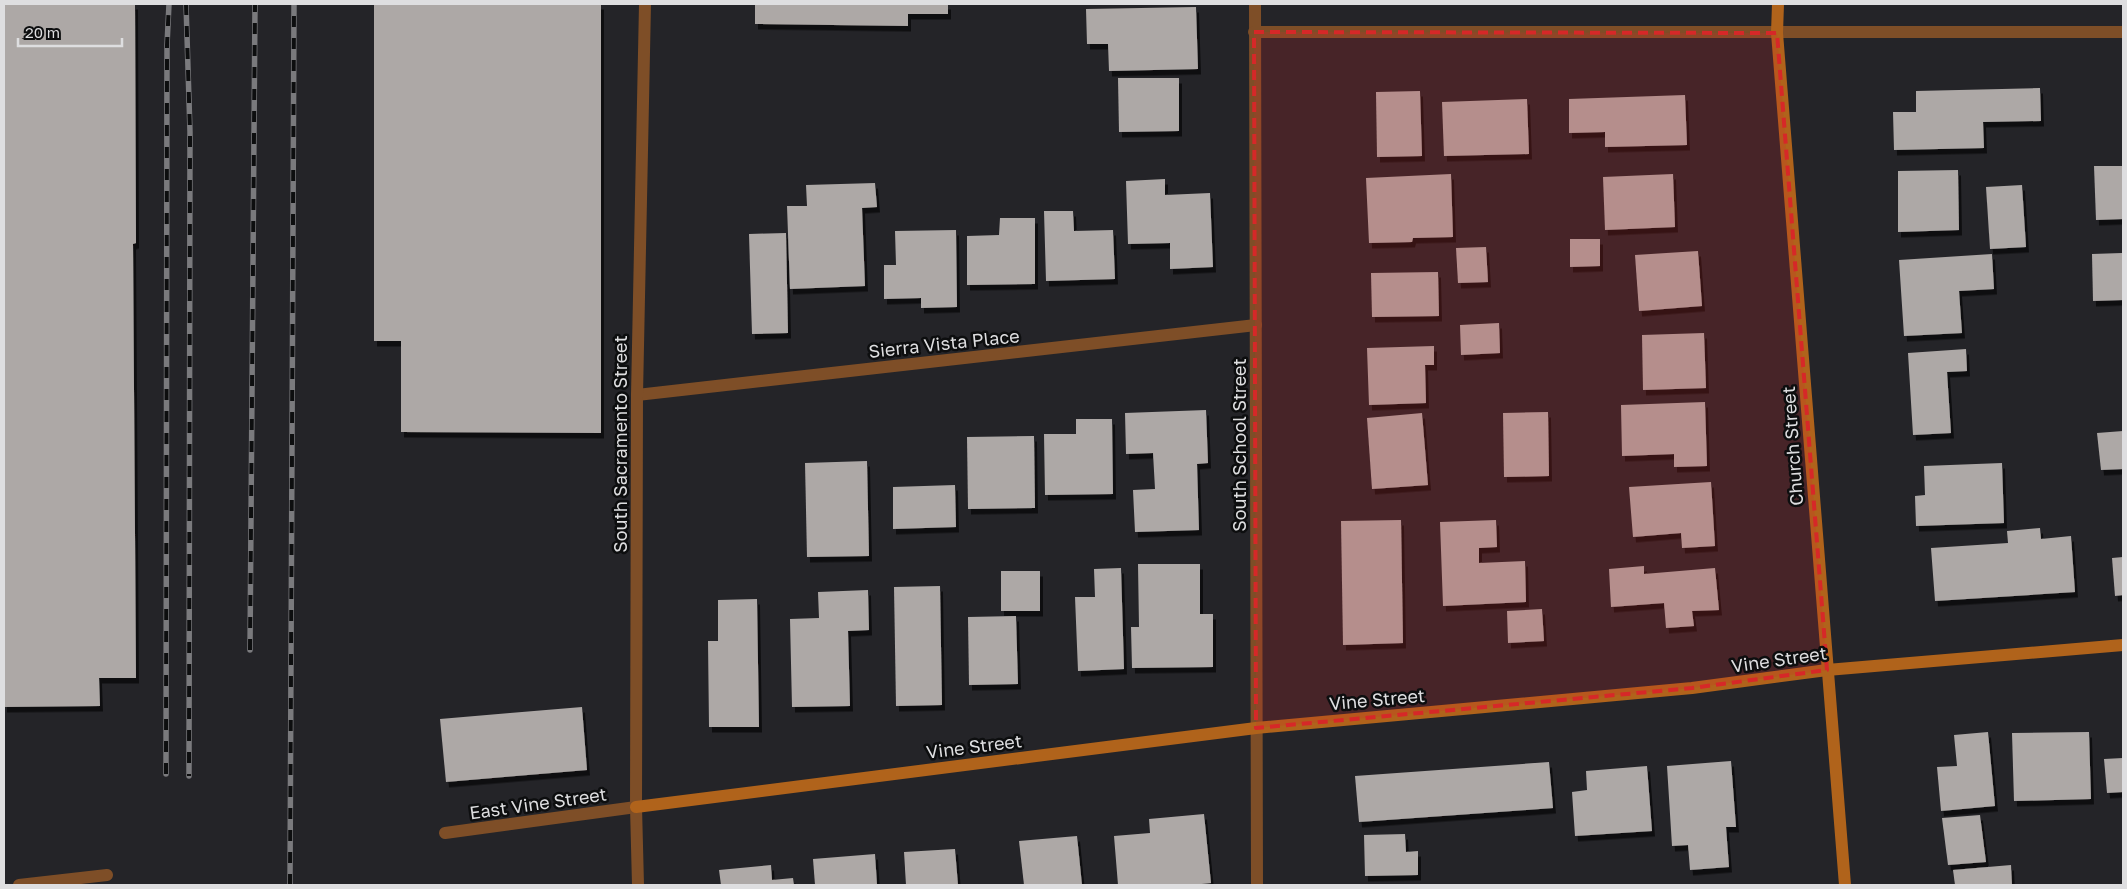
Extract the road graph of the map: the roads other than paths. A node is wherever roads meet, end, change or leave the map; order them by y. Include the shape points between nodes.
1 (645, 4) edge
2 (1255, 4) edge
3 (1778, 4) edge
4 (1254, 32) junction
5 (2123, 32) edge
6 (1777, 33) junction
7 (1256, 325) junction
8 (637, 395) junction
9 (2123, 645) edge
10 (1827, 670) junction
11 (1256, 728) junction
12 (636, 807) junction
13 (444, 833) dead end
14 (107, 875) dead end
15 (19, 885) edge
16 (638, 885) edge
17 (1257, 885) edge
18 (1845, 885) edge

1 - 8 street, South Sacramento Street
2 - 4 street, South School Street
3 - 6 street, Church Street
4 - 6 street
4 - 7 street, South School Street
5 - 6 street
6 - 10 street, Church Street
7 - 8 street, Sierra Vista Place
7 - 11 street, South School Street
8 - 12 street, South Sacramento Street
9 - 10 street, Vine Street
10 - 11 street, Vine Street via 1692,688
10 - 18 street, Church Street
11 - 12 street, Vine Street
11 - 17 street, South School Street
12 - 13 street, East Vine Street
12 - 16 street, South Sacramento Street
14 - 15 street

